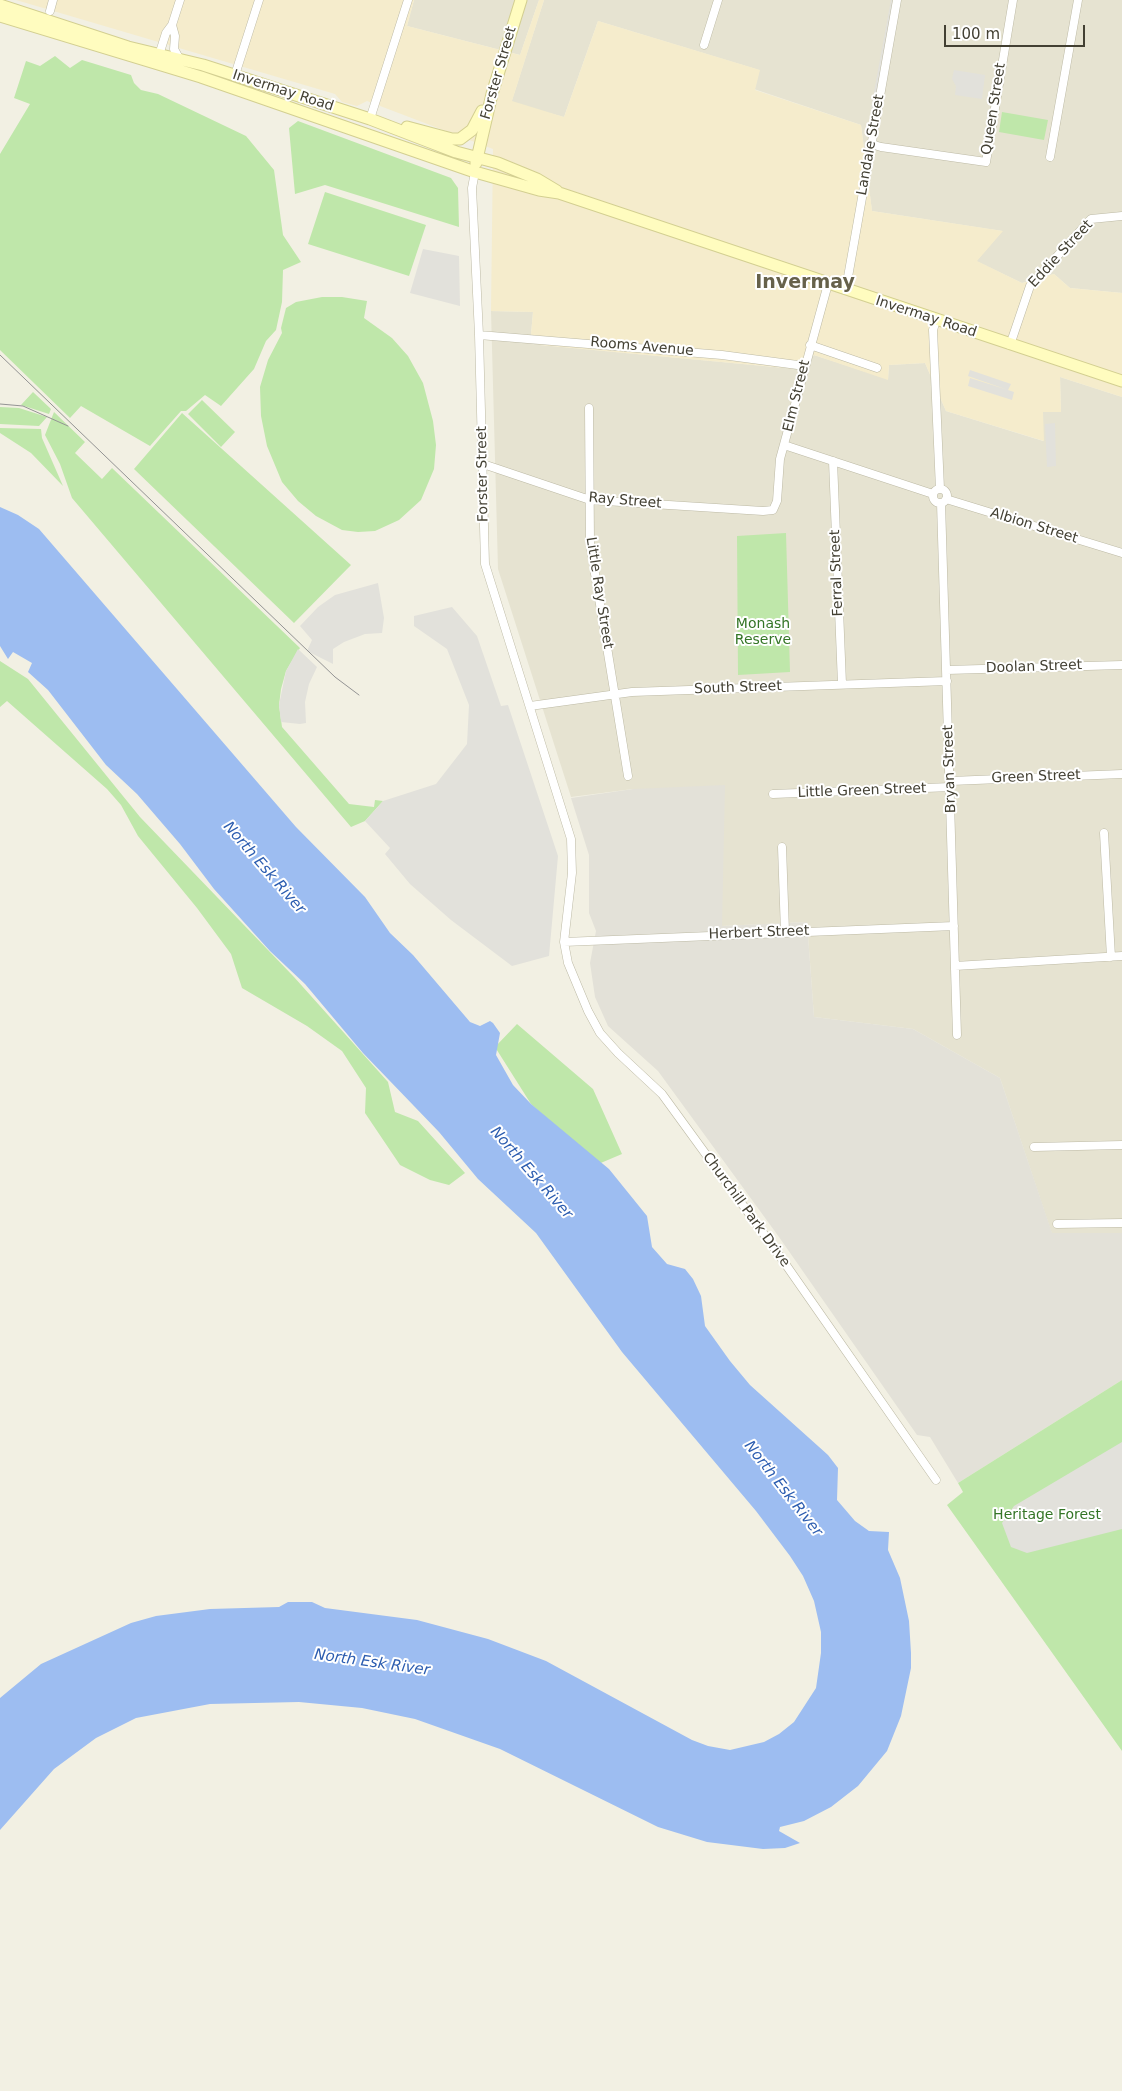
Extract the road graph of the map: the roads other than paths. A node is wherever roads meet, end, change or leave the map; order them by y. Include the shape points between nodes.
1 (53, 0) edge
2 (180, 0) edge
3 (258, 0) edge
4 (408, 0) edge
5 (521, 0) edge
6 (718, 0) edge
7 (896, 0) edge
8 (1013, 0) edge
9 (1078, 0) edge
10 (0, 5) edge
11 (0, 11) edge
12 (50, 11) dead end
13 (0, 16) edge
14 (17, 21) junction
15 (172, 25) junction
16 (704, 45) dead end
17 (158, 60) junction
18 (180, 60) junction
19 (235, 75) junction
20 (497, 78) junction
21 (376, 121) junction
22 (871, 144) junction
23 (1050, 156) dead end
24 (477, 157) junction
25 (475, 172) junction
26 (559, 193) junction
27 (1122, 216) edge
28 (828, 284) junction
29 (843, 289) junction
30 (936, 320) junction
31 (479, 335) junction
32 (1010, 345) junction
33 (810, 346) junction
34 (805, 366) junction
35 (877, 368) dead end
36 (1122, 381) edge
37 (589, 408) dead end
38 (784, 445) junction
39 (833, 461) junction
40 (483, 464) junction
41 (936, 492) junction
42 (590, 500) junction
43 (943, 501) junction
44 (773, 510) joint
45 (1122, 554) edge
46 (1122, 665) edge
47 (946, 670) junction
48 (947, 681) junction
49 (842, 684) junction
50 (615, 694) junction
51 (530, 706) junction
52 (1122, 774) edge
53 (628, 776) dead end
54 (951, 784) junction
55 (773, 794) dead end
56 (1104, 833) dead end
57 (782, 847) dead end
58 (954, 926) junction
59 (786, 932) junction
60 (564, 942) junction
61 (1122, 956) edge
62 (1110, 957) junction
63 (955, 966) junction
64 (957, 1035) dead end
65 (1122, 1145) edge
66 (1034, 1147) dead end
67 (1122, 1223) edge
68 (1056, 1224) dead end
69 (936, 1480) dead end

1 - 12 street
2 - 15 street
3 - 19 street
4 - 21 street
5 - 20 main road, Forster Street
6 - 16 street
7 - 22 street, Landale Street
8 - 22 street, Queen Street via 986,162
9 - 23 street
10 - 17 main road, Invermay Road
11 - 14 main road
13 - 14 main road, Invermay Road
14 - 17 main road, Invermay Road
15 - 17 street via 166,33
15 - 18 street via 174,49
17 - 18 main road, Invermay Road
17 - 25 main road, Invermay Road via 201,78
18 - 19 main road, Invermay Road
19 - 21 main road, Invermay Road
20 - 21 main road via 477,124 460,139
20 - 24 main road, Forster Street
21 - 24 main road, Invermay Road
22 - 29 street, Landale Street
24 - 25 main road, Forster Street
24 - 26 main road, Invermay Road via 537,178
25 - 26 main road, Invermay Road
25 - 31 street, Forster Street via 472,188
26 - 28 main road, Invermay Road
27 - 32 street, Eddie Street via 1091,219 1030,286
28 - 29 main road, Invermay Road
28 - 33 street, Elm Street
29 - 30 main road, Invermay Road
30 - 32 main road, Invermay Road
30 - 41 street via 933,330
31 - 34 street, Rooms Avenue via 722,355
31 - 40 street, Forster Street
32 - 36 main road, Invermay Road
33 - 34 street, Elm Street
33 - 35 street
34 - 38 street, Elm Street
37 - 42 street, Little Ray Street
38 - 39 street
38 - 44 street, Elm Street
39 - 41 street
39 - 49 street, Ferral Street
40 - 42 street, Ray Street
40 - 51 street, Forster Street via 486,574
41 - 43 street via 935,501
41 - 43 street via 945,492
42 - 44 street, Ray Street
42 - 50 street, Little Ray Street via 590,543
43 - 45 street, Albion Street
43 - 47 street, Bryan Street
46 - 47 street, Doolan Street
47 - 48 street, Bryan Street
48 - 49 street, South Street
48 - 54 street, Bryan Street
49 - 50 street, South Street
50 - 51 street, South Street
50 - 53 street, Little Ray Street
51 - 60 street, Forster Street via 571,839 572,873
52 - 54 street, Green Street
54 - 55 street, Little Green Street
54 - 58 street, Bryan Street
56 - 62 street
57 - 59 street
58 - 59 street, Herbert Street
58 - 63 street, Bryan Street
59 - 60 street, Herbert Street
60 - 69 street, Churchill Park Drive via 568,963 600,1033 662,1094
61 - 62 street
62 - 63 street
63 - 64 street, Bryan Street
65 - 66 street
67 - 68 street

